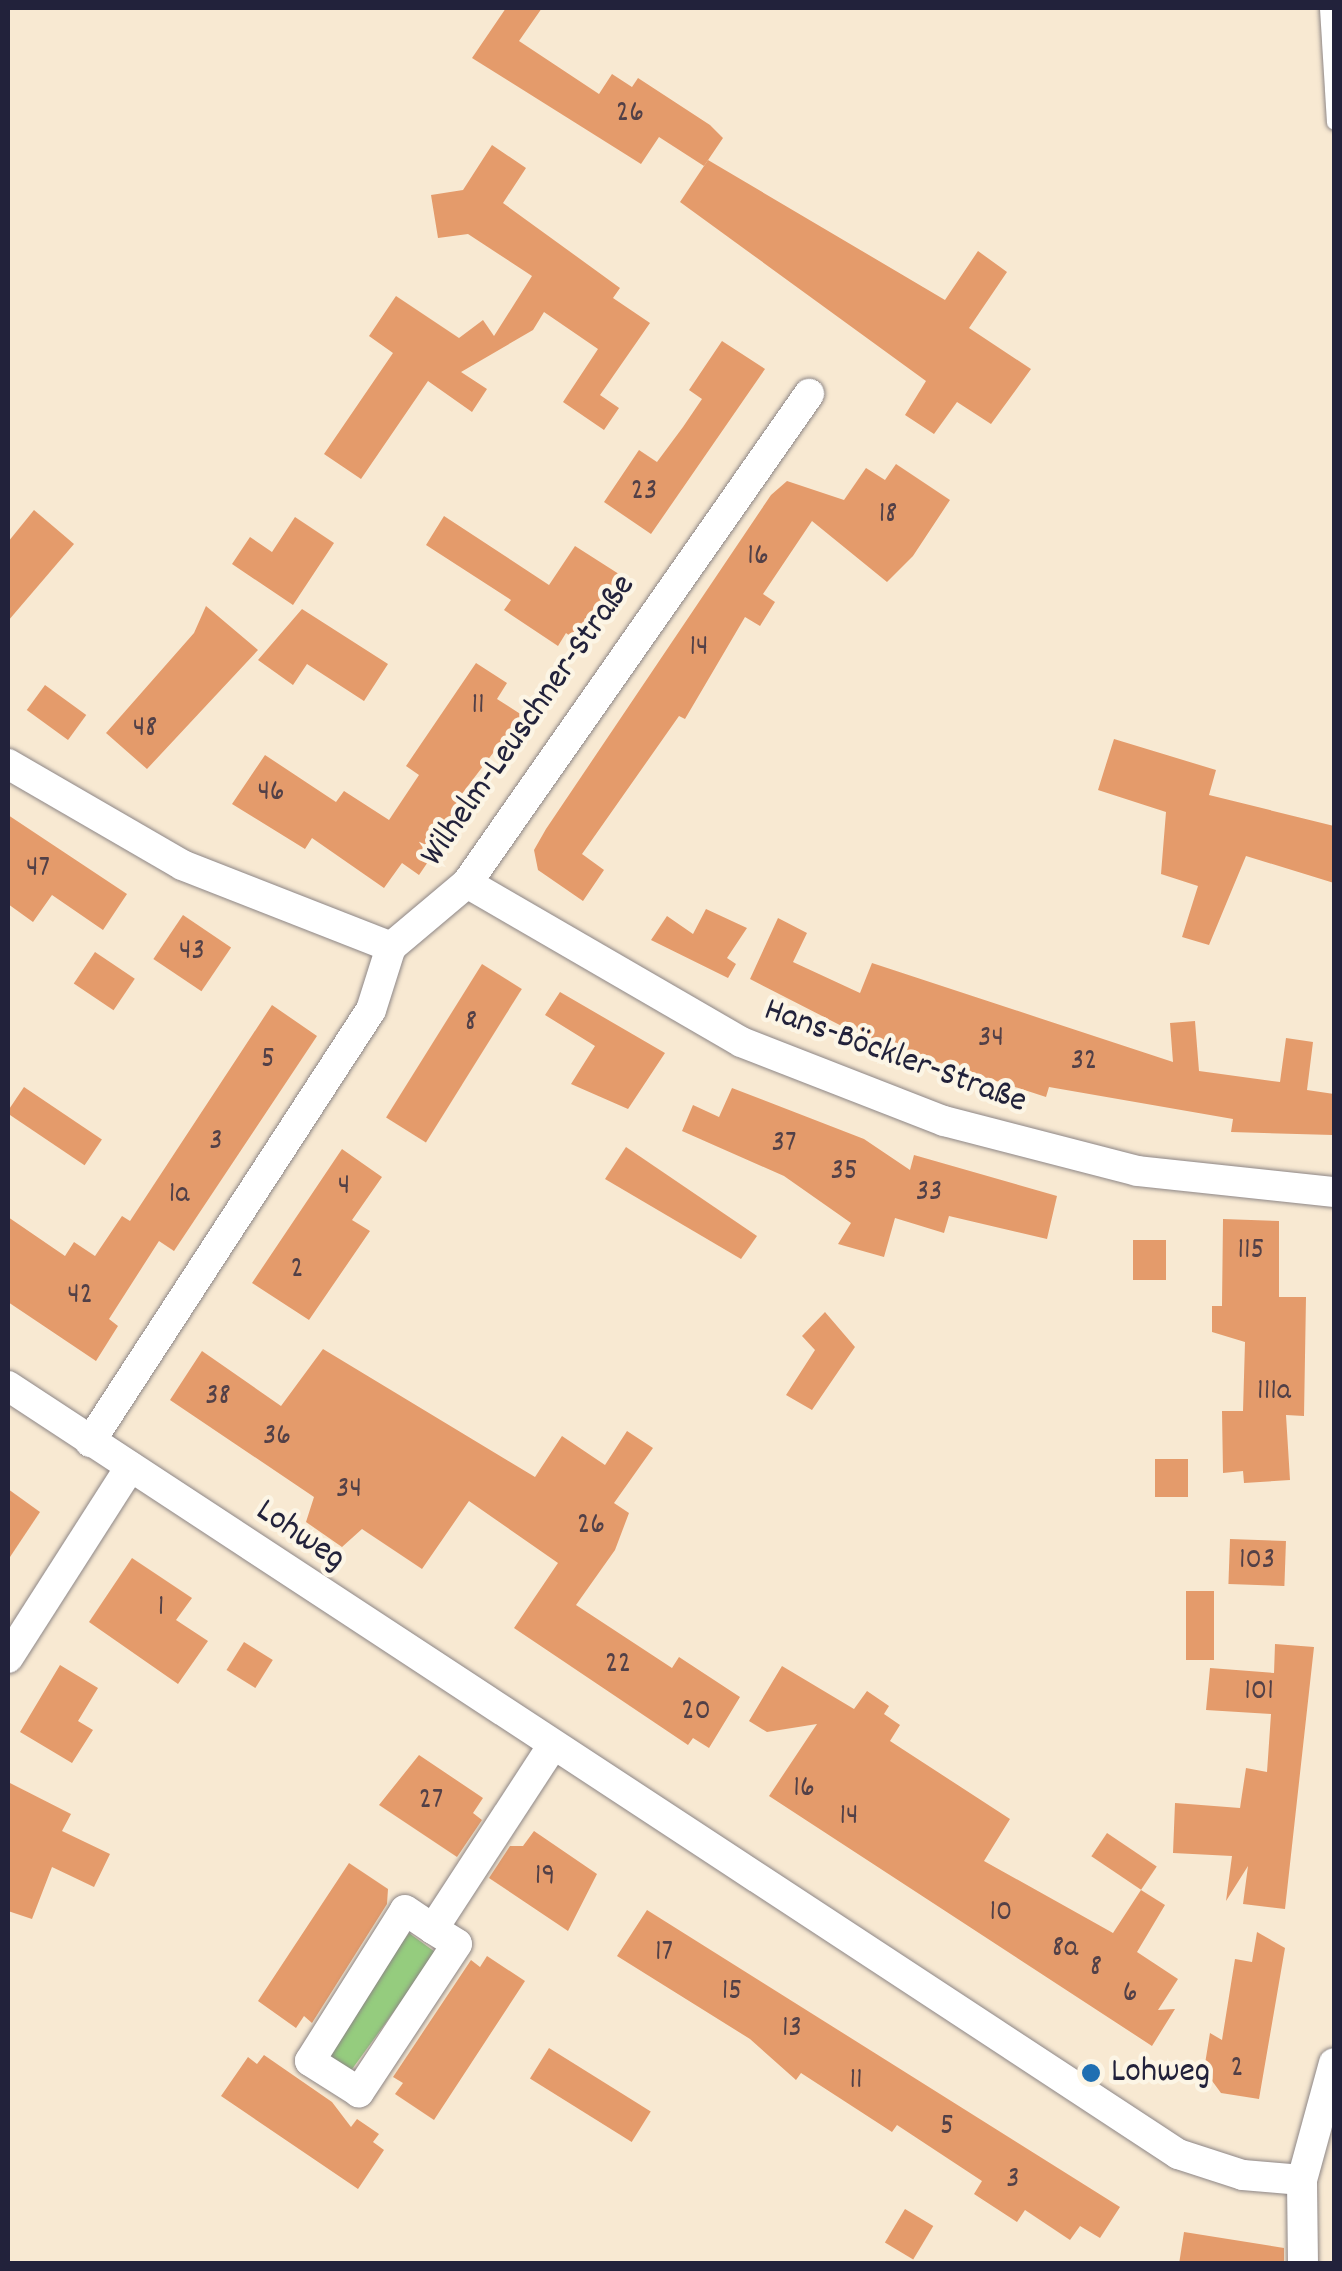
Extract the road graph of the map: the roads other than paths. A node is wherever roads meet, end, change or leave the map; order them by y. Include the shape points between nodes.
1 (1327, 8) edge
2 (1334, 122) edge
3 (809, 394) dead end
4 (8, 764) edge
5 (467, 883) junction
6 (391, 947) junction
7 (1334, 1192) edge
8 (8, 1386) edge
9 (90, 1442) junction
10 (130, 1467) junction
11 (8, 1658) edge
12 (551, 1748) junction
13 (432, 1928) junction
14 (1334, 2063) edge
15 (1302, 2180) junction
16 (1303, 2264) edge

1 - 2 lane
3 - 5 street, Wilhelm-Leuschner-Straße
4 - 6 street via 182,865
5 - 6 street, Wilhelm-Leuschner-Straße
5 - 7 street, Hans-Böckler-Straße via 741,1042 944,1121 1137,1171
6 - 9 street via 371,1010
8 - 9 street, Lohweg
9 - 10 street, Lohweg
10 - 11 street
10 - 12 street, Lohweg
12 - 13 street
12 - 15 street, Lohweg via 1178,2154 1243,2176
13 - 13 street via 405,1910 310,2062 359,2092 458,1944
14 - 15 street
15 - 16 street

